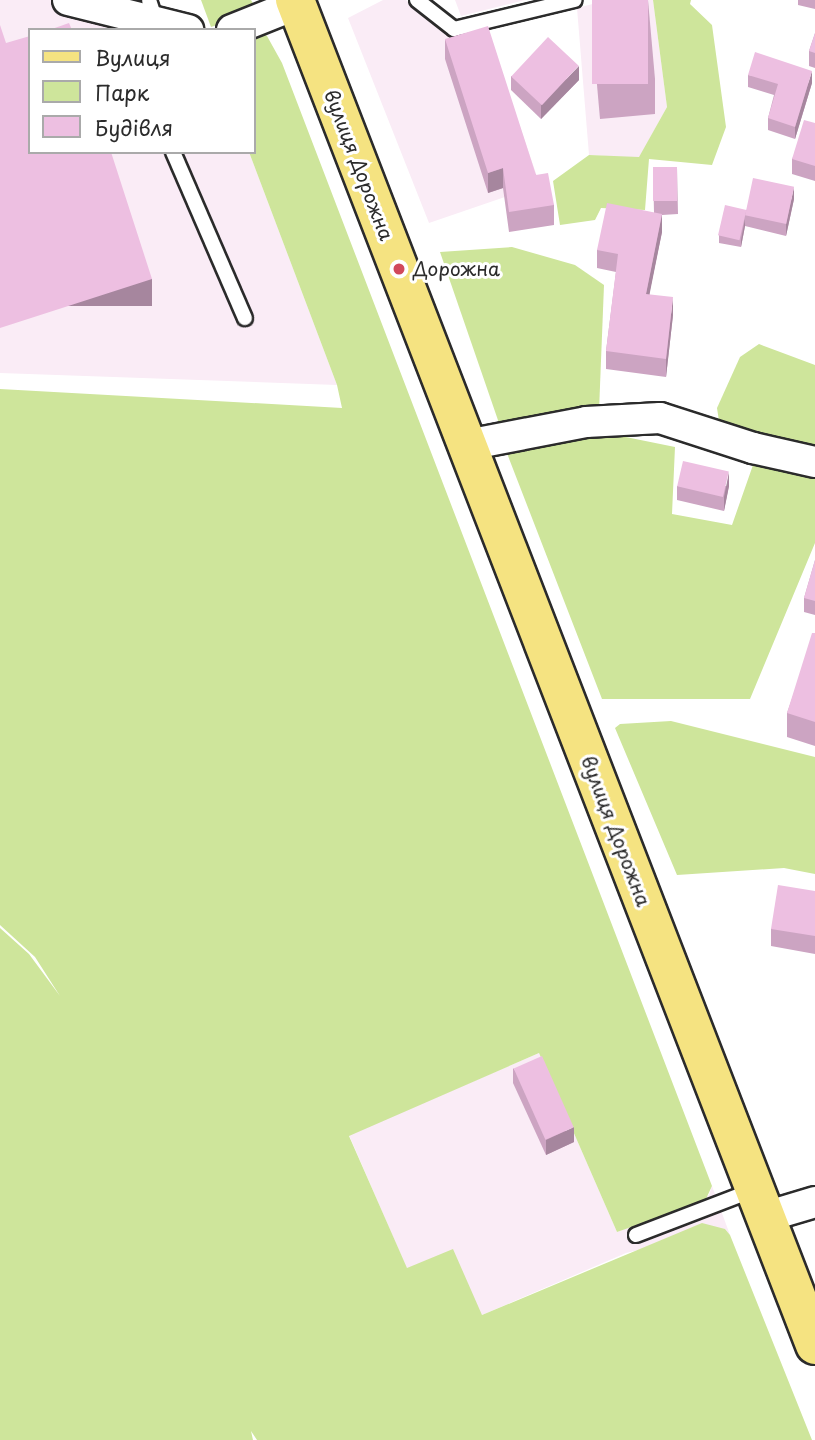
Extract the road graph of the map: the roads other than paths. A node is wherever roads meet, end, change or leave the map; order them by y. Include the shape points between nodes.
1 (68, 0) edge
2 (417, 0) edge
3 (575, 0) edge
4 (300, 1) edge
5 (142, 16) edge
6 (181, 28) edge
7 (237, 28) edge
8 (174, 154) edge
9 (245, 318) dead end
10 (467, 445) junction
11 (815, 462) edge
12 (815, 1202) edge
13 (760, 1203) junction
14 (636, 1235) dead end
15 (815, 1345) edge

1 - 5 street
2 - 3 lane via 454,29
4 - 7 street
4 - 10 main road, вулиця Дорожна
5 - 6 street
8 - 9 lane
10 - 11 street via 586,422 660,418
10 - 13 main road, вулиця Дорожна
12 - 13 street
13 - 14 lane
13 - 15 main road, вулиця Дорожна

